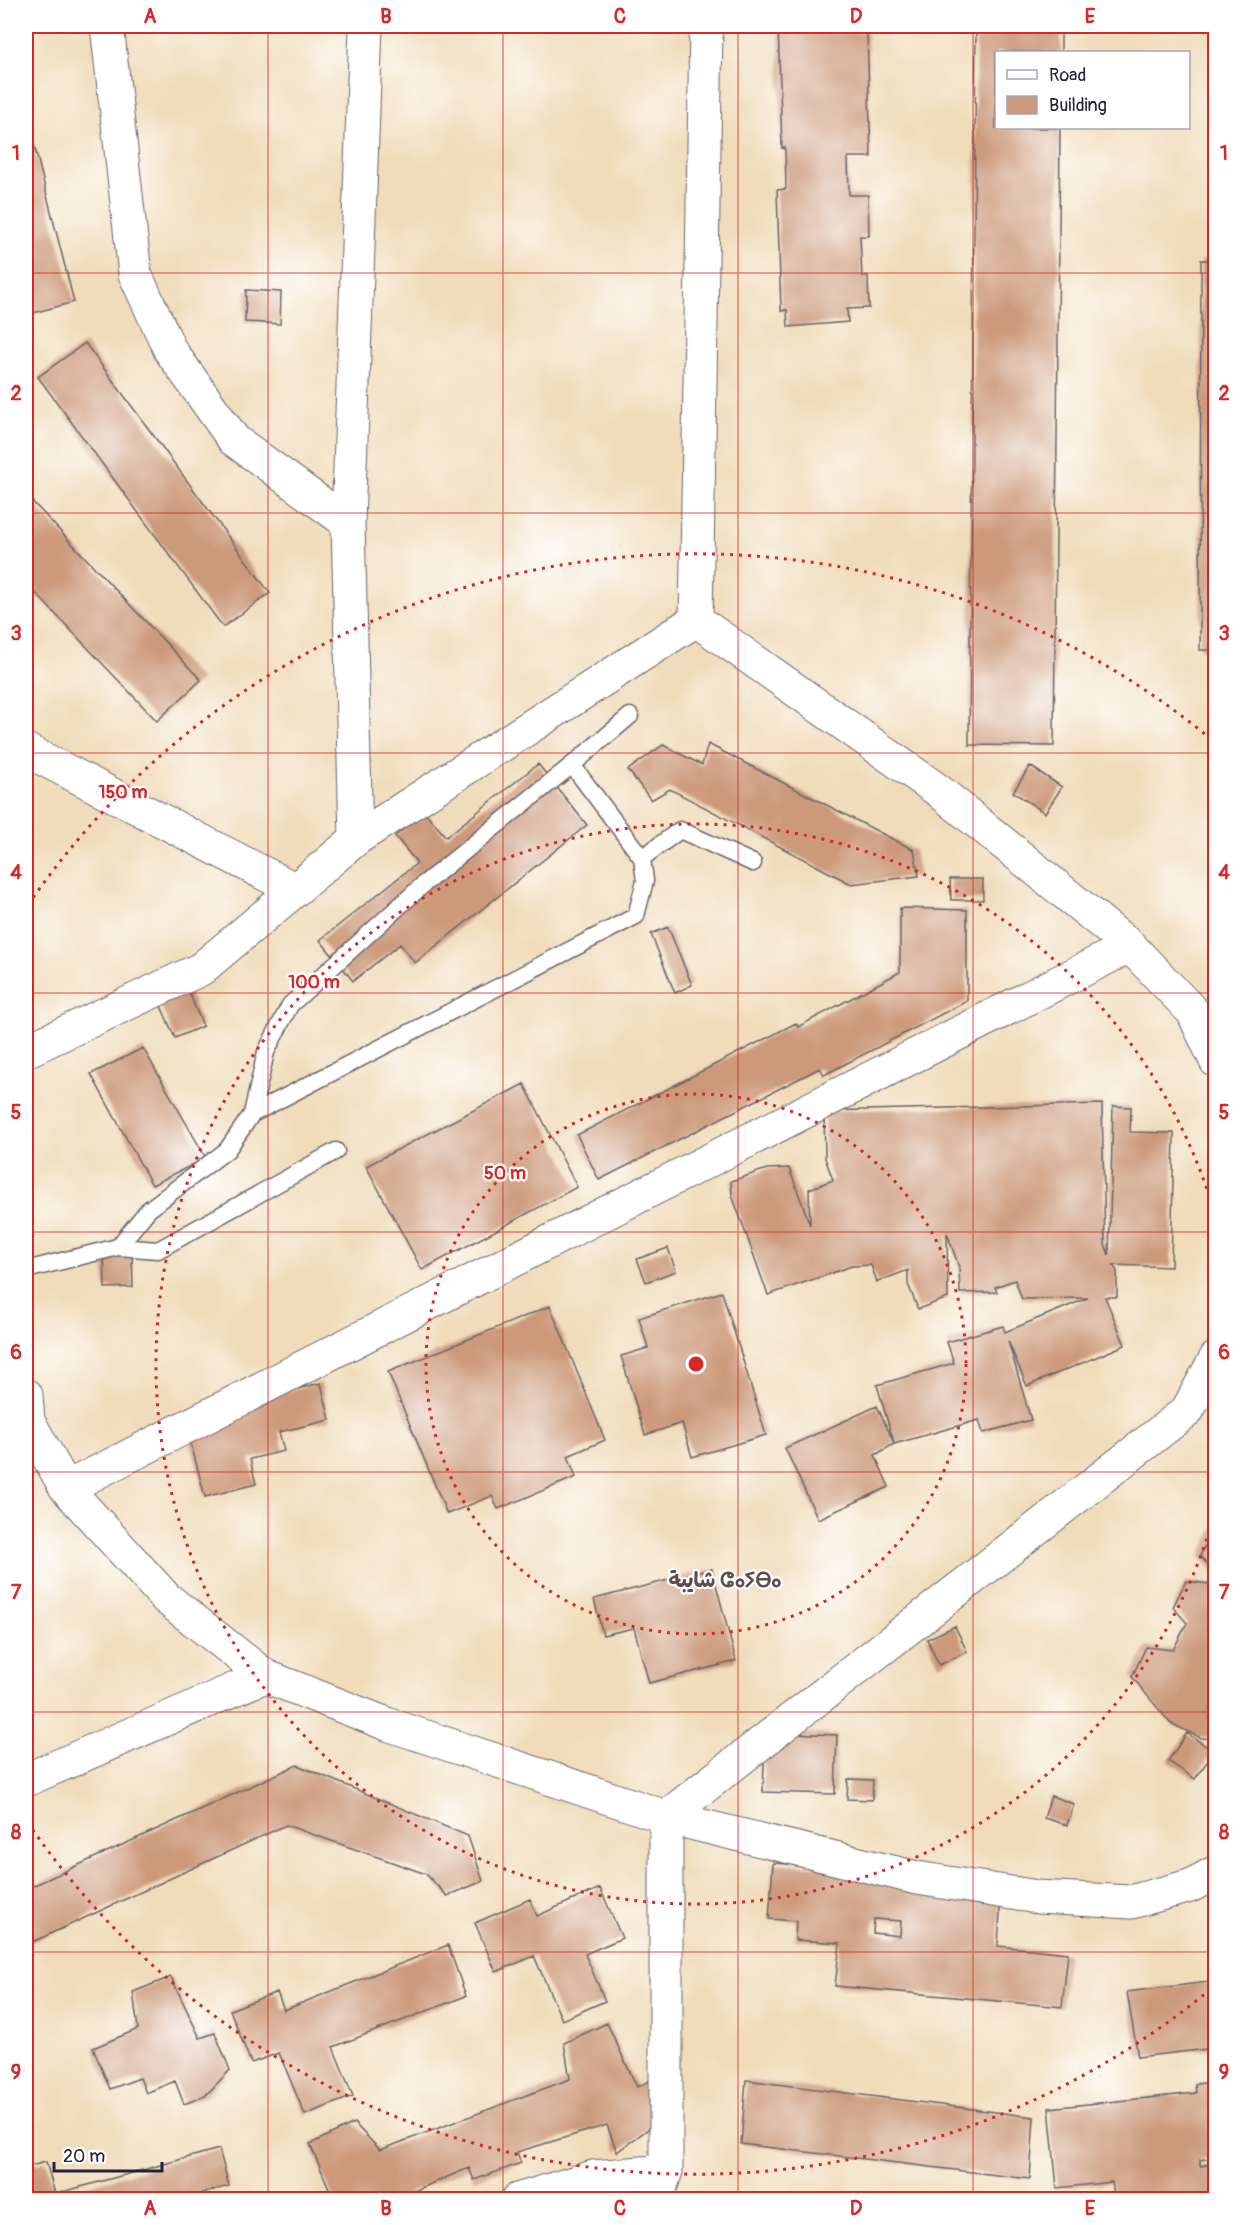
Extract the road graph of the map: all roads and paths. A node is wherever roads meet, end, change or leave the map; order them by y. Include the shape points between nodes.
1 (107, 26) edge
2 (366, 26) edge
3 (706, 26) edge
4 (348, 523) junction
5 (696, 620) junction
6 (630, 716) dead end
7 (26, 750) edge
8 (572, 765) junction
9 (356, 838) junction
10 (642, 858) junction
11 (753, 863) dead end
12 (294, 890) junction
13 (1130, 946) junction
14 (26, 1051) edge
15 (1215, 1061) edge
16 (252, 1114) junction
17 (336, 1151) dead end
18 (118, 1247) junction
19 (26, 1270) edge
20 (1215, 1358) edge
21 (26, 1395) edge
22 (66, 1488) junction
23 (265, 1676) junction
24 (26, 1780) edge
25 (666, 1817) junction
26 (1215, 1872) edge
27 (661, 2185) edge
28 (517, 2199) edge

1 - 4 street via 135,274 170,350 234,440
2 - 4 street
3 - 5 street
4 - 9 street
5 - 9 street
5 - 13 street via 939,790
6 - 8 lane
7 - 12 street
8 - 10 lane
8 - 16 lane via 425,884 290,1005 266,1052
9 - 12 street
10 - 11 lane via 680,830
10 - 16 lane via 645,881 636,916
12 - 14 street via 201,969
13 - 15 street via 1193,1012
13 - 22 street
16 - 18 lane via 227,1150 148,1210
17 - 18 lane via 158,1250
18 - 19 lane
20 - 25 street via 1186,1411
21 - 22 street via 28,1421
22 - 23 street via 166,1598
23 - 24 street
23 - 25 street via 387,1724
25 - 26 street via 917,1878 1037,1897 1131,1902 1190,1886
25 - 27 street
27 - 28 street via 593,2177

